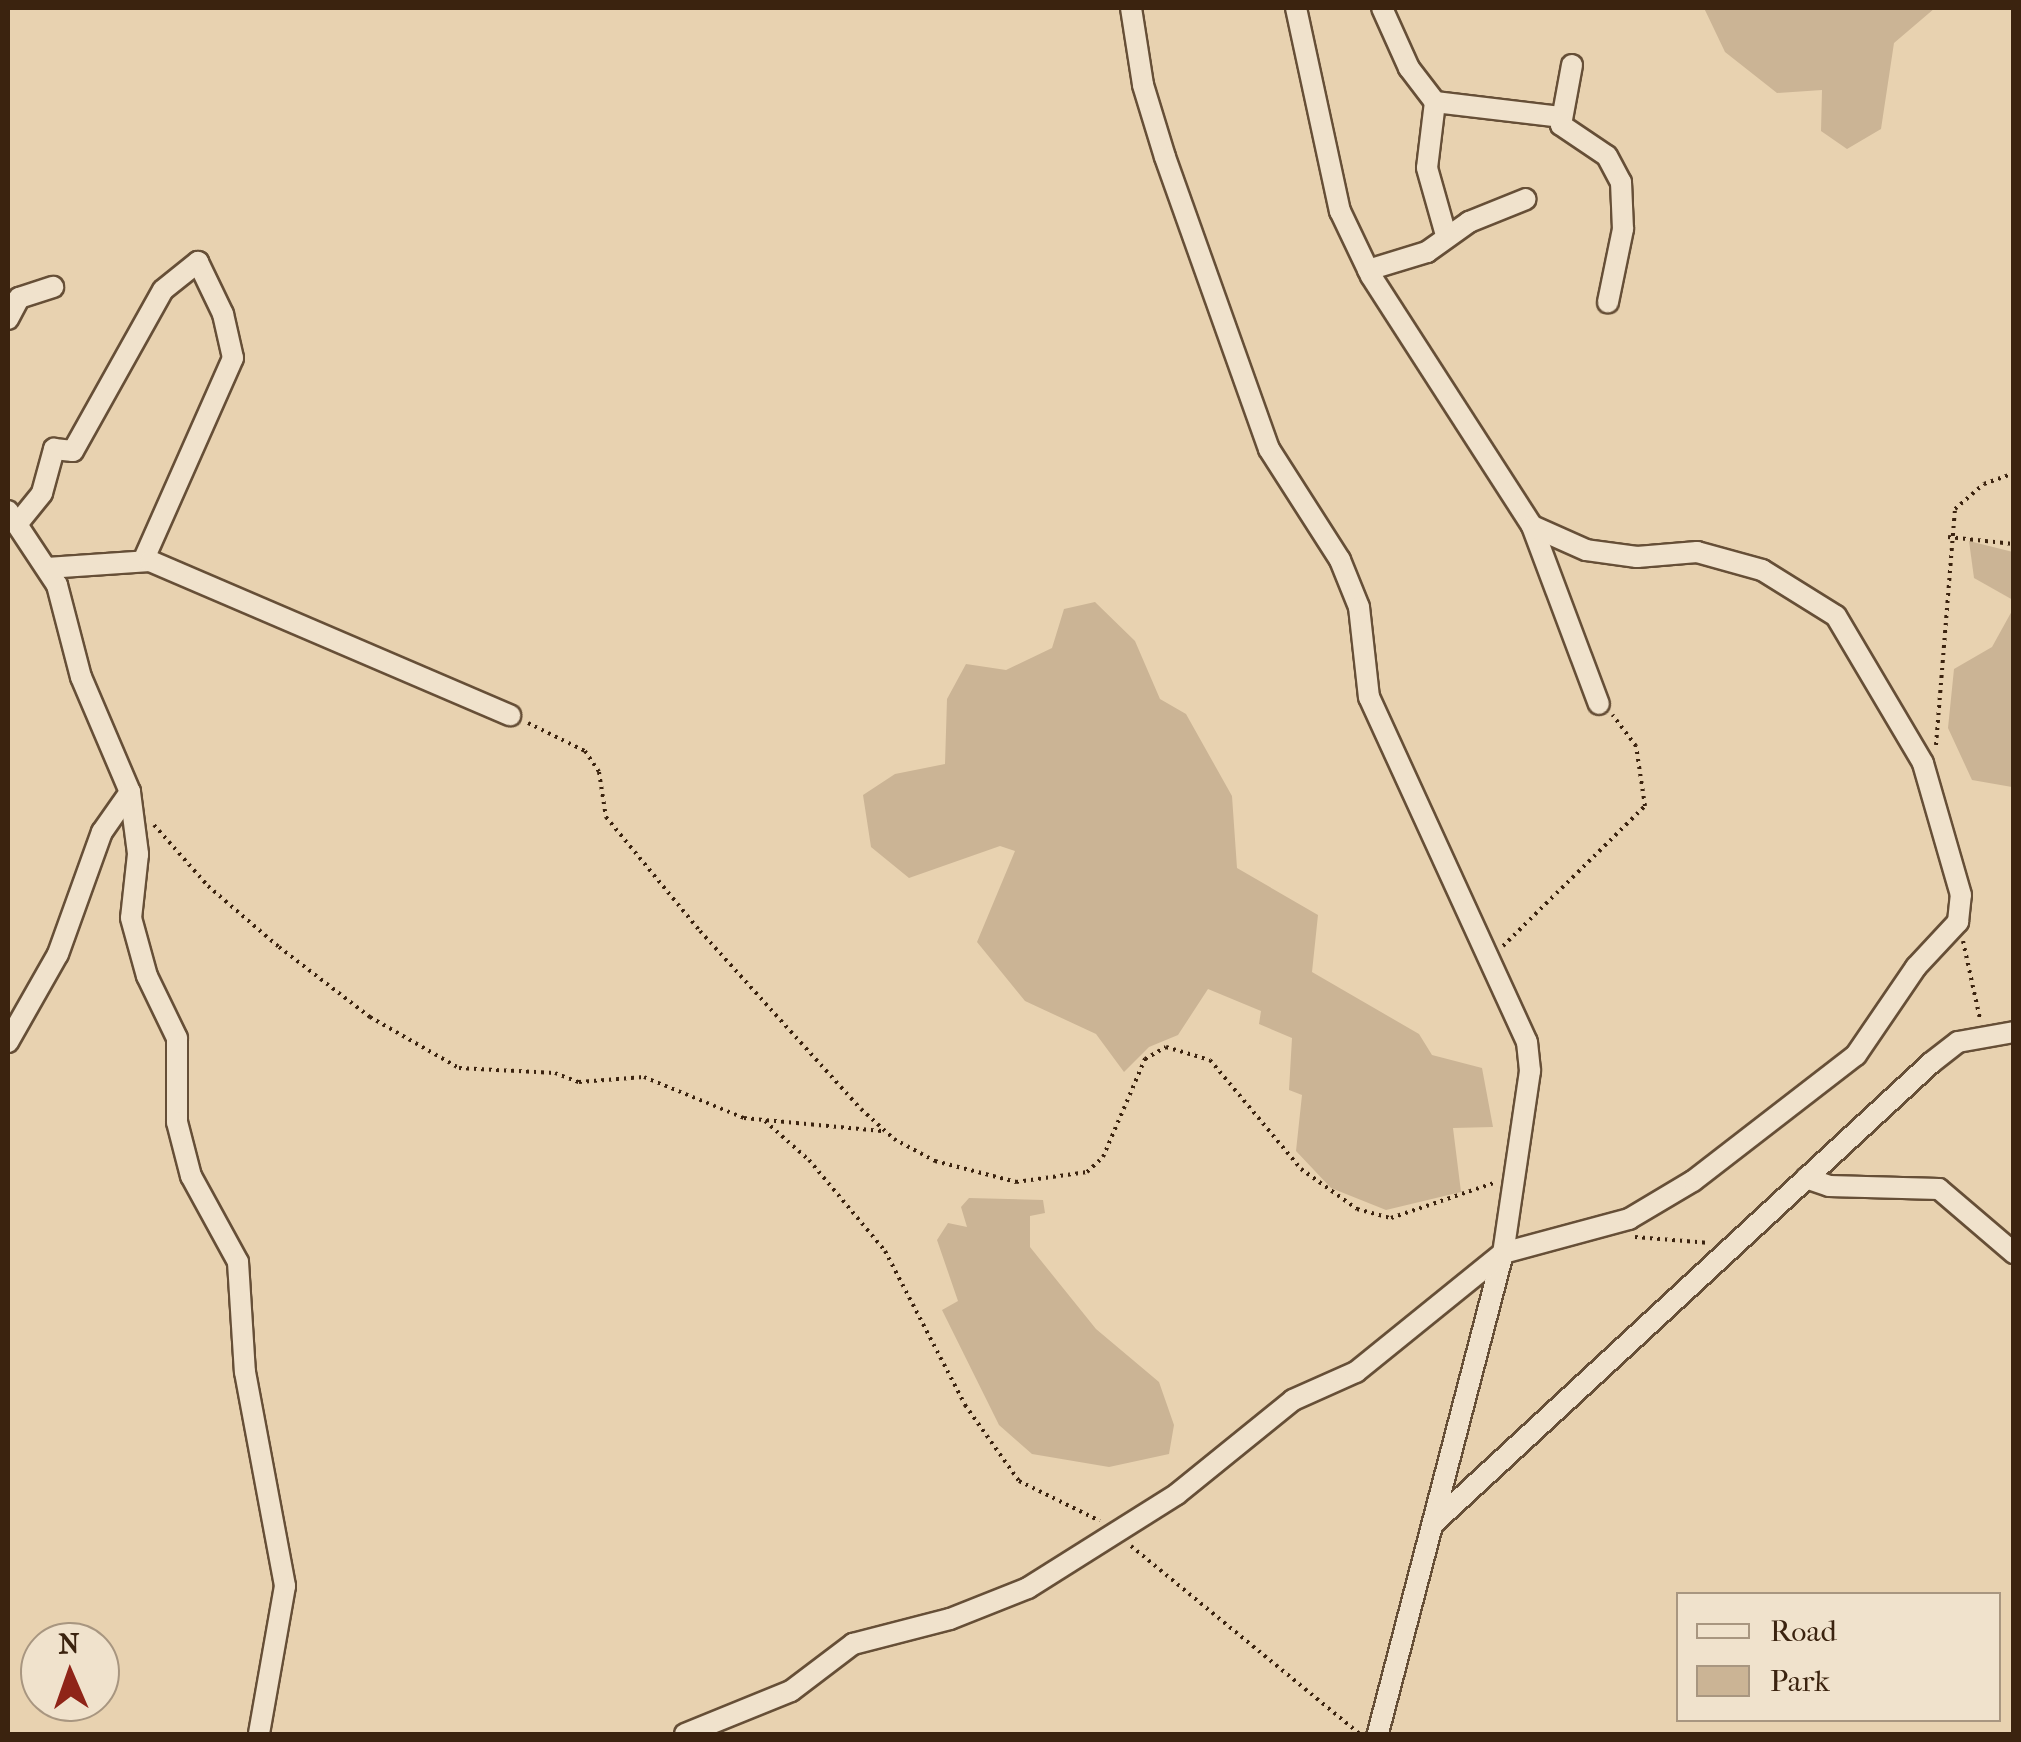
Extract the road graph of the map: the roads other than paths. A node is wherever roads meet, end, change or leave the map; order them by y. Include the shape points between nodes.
1 (1131, 8) edge
2 (1296, 8) edge
3 (1382, 8) edge
4 (1572, 65) dead end
5 (1435, 102) junction
6 (1560, 118) junction
7 (1526, 199) dead end
8 (1446, 236) junction
9 (1368, 270) junction
10 (53, 286) dead end
11 (1608, 302) dead end
12 (8, 318) edge
13 (13, 517) edge
14 (1532, 526) junction
15 (142, 561) junction
16 (47, 568) junction
17 (1599, 704) road end
18 (510, 715) road end
19 (130, 796) junction
20 (2014, 1032) edge
21 (8, 1042) edge
22 (1806, 1178) junction
23 (1502, 1253) junction
24 (2014, 1253) edge
25 (1434, 1524) junction
26 (260, 1734) edge
27 (684, 1734) edge
28 (1378, 1734) edge

1 - 23 street via 1142,85 1269,449 1340,560 1358,608 1369,698 1527,1042 1530,1071
2 - 9 street via 1326,164
3 - 5 street via 1409,68
4 - 6 street
5 - 6 street
5 - 8 street via 1427,168
6 - 11 street via 1578,139 1607,156 1621,182 1623,229
7 - 8 street
8 - 9 street via 1427,252
9 - 14 street
10 - 12 street via 19,298
13 - 15 street via 42,492 54,450 73,451 162,290 198,262 234,358
13 - 16 street
14 - 17 street
14 - 23 street via 1586,550 1637,557 1698,552 1762,570 1836,616 1923,763 1961,895 1958,922 1916,967 1856,1055 1693,1182 1608,1224
15 - 16 street
15 - 18 street
16 - 19 street via 81,677
19 - 21 street via 102,832 58,954
19 - 26 street via 138,854 132,918 147,976 177,1038 177,1122 191,1176 238,1262 258,1450 267,1508 283,1552 285,1586
20 - 22 street via 1958,1042
22 - 24 street via 1829,1186 1939,1189
22 - 25 street
23 - 25 street
23 - 27 street via 1356,1372 1294,1400 1116,1534 1028,1588 950,1619 853,1644 790,1691
25 - 28 street

